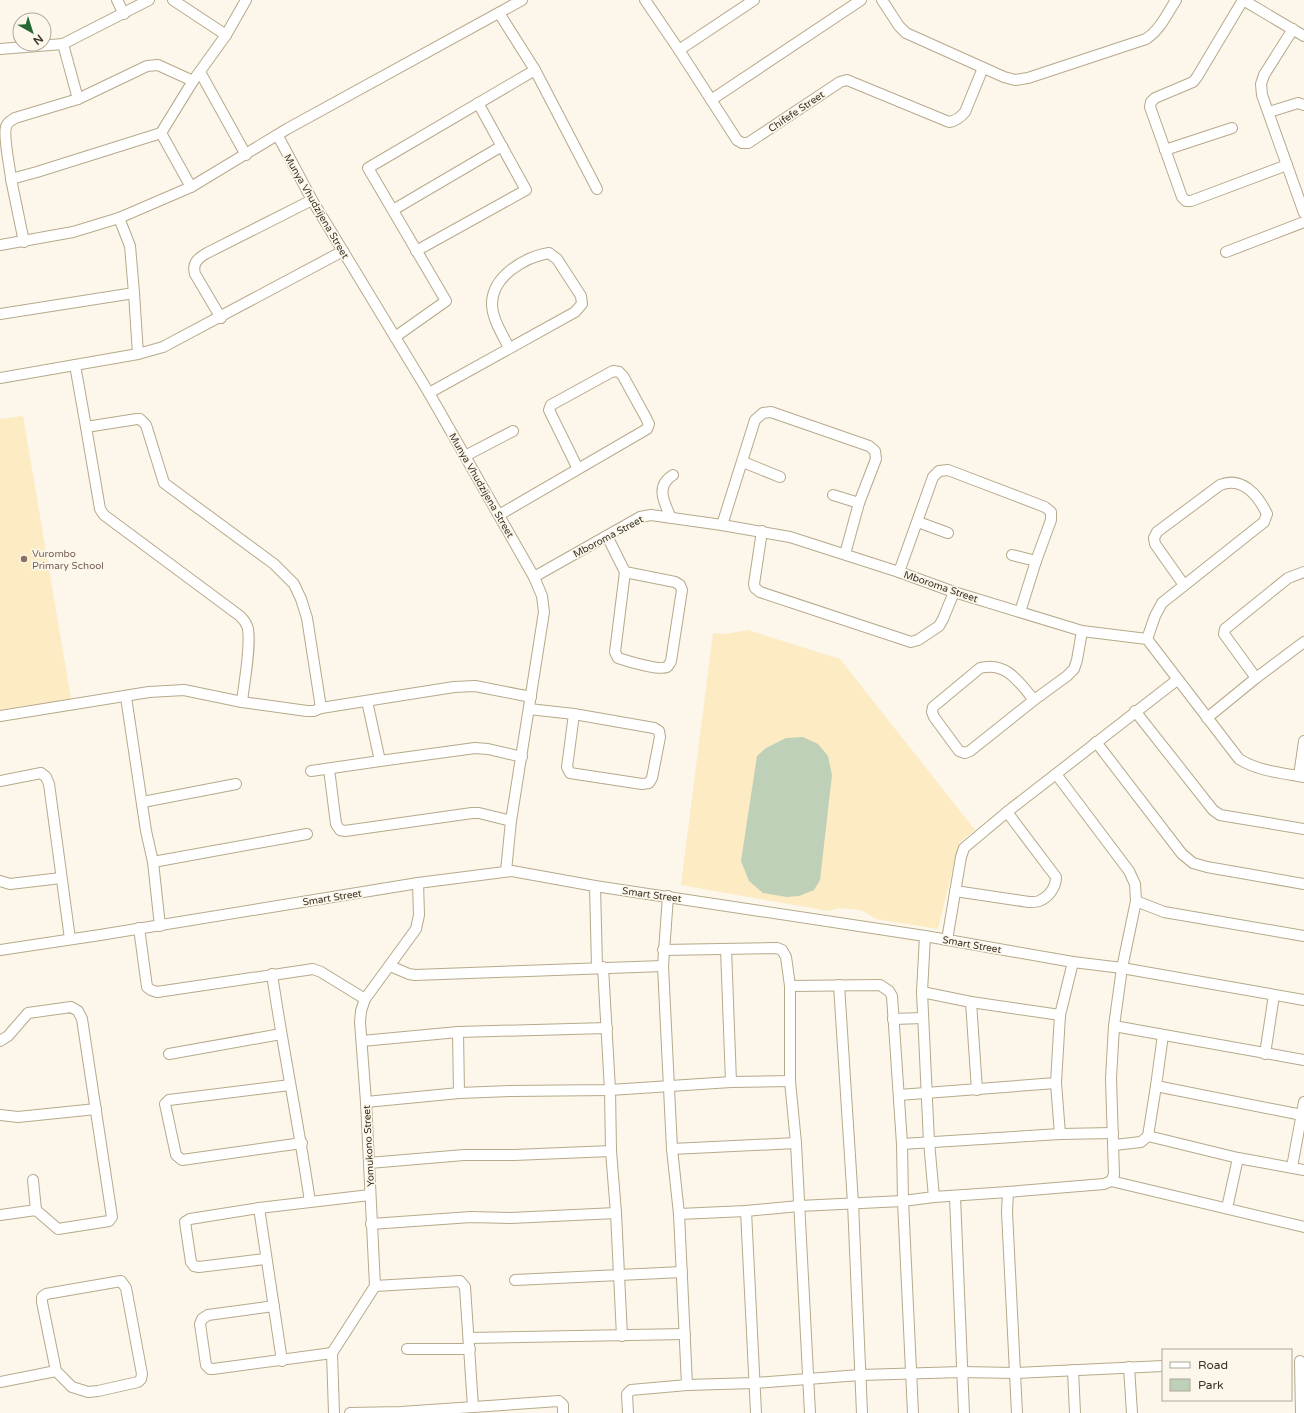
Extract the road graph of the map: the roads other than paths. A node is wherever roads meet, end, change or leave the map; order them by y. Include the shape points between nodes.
1 (117, 0) edge
2 (148, 0) edge
3 (173, 0) edge
4 (246, 0) edge
5 (522, 0) edge
6 (754, 0) edge
7 (861, 0) edge
8 (882, 0) edge
9 (1176, 0) edge
10 (647, 1) edge
11 (499, 13) junction
12 (124, 14) junction
13 (1293, 29) junction
14 (226, 35) junction
15 (1304, 36) edge
16 (63, 44) junction
17 (0, 49) edge
18 (679, 50) junction
19 (983, 68) junction
20 (535, 70) junction
21 (200, 72) junction
22 (193, 81) junction
23 (78, 99) junction
24 (710, 100) junction
25 (478, 104) junction
26 (1304, 105) edge
27 (1269, 112) junction
28 (1232, 128) dead end
29 (160, 133) junction
30 (278, 136) junction
31 (502, 146) junction
32 (1165, 150) junction
33 (246, 154) junction
34 (1287, 165) junction
35 (11, 179) junction
36 (191, 187) junction
37 (597, 189) dead end
38 (312, 200) junction
39 (393, 210) junction
40 (1304, 213) edge
41 (119, 218) junction
42 (1304, 222) edge
43 (24, 242) junction
44 (0, 246) edge
45 (416, 250) junction
46 (343, 251) junction
47 (1226, 252) dead end
48 (134, 293) junction
49 (0, 314) edge
50 (221, 318) junction
51 (395, 337) junction
52 (509, 348) junction
53 (138, 354) junction
54 (76, 365) junction
55 (0, 378) edge
56 (429, 393) junction
57 (86, 427) junction
58 (513, 431) dead end
59 (465, 456) junction
60 (743, 462) junction
61 (578, 469) junction
62 (673, 475) dead end
63 (780, 477) dead end
64 (833, 495) dead end
65 (859, 503) junction
66 (499, 515) junction
67 (671, 518) junction
68 (918, 522) junction
69 (722, 525) junction
70 (762, 532) junction
71 (948, 533) dead end
72 (607, 536) junction
73 (845, 554) junction
74 (1012, 555) dead end
75 (1036, 561) junction
76 (625, 572) junction
77 (900, 572) junction
78 (1304, 572) edge
79 (534, 577) junction
80 (1184, 585) junction
81 (954, 592) junction
82 (1020, 612) junction
83 (1082, 630) junction
84 (1147, 639) junction
85 (1304, 642) edge
86 (1256, 678) junction
87 (1177, 680) junction
88 (126, 697) junction
89 (531, 697) junction
90 (367, 700) junction
91 (1034, 700) junction
92 (242, 702) junction
93 (321, 708) junction
94 (529, 709) junction
95 (1135, 711) junction
96 (574, 714) junction
97 (0, 716) edge
98 (1207, 718) junction
99 (1304, 741) edge
100 (1096, 742) junction
101 (522, 758) junction
102 (380, 761) junction
103 (329, 769) junction
104 (311, 771) dead end
105 (1056, 774) junction
106 (1302, 777) edge
107 (0, 781) edge
108 (236, 784) dead end
109 (143, 802) junction
110 (1007, 812) junction
111 (511, 821) junction
112 (1304, 829) edge
113 (307, 834) dead end
114 (153, 862) junction
115 (506, 871) junction
116 (61, 878) junction
117 (0, 881) edge
118 (418, 884) junction
119 (1304, 884) edge
120 (596, 886) junction
121 (955, 891) junction
122 (668, 896) junction
123 (1136, 901) junction
124 (160, 926) junction
125 (139, 928) junction
126 (925, 936) junction
127 (1304, 936) edge
128 (70, 939) junction
129 (947, 940) junction
130 (726, 949) junction
131 (0, 950) edge
132 (663, 950) junction
133 (1073, 962) junction
134 (390, 966) junction
135 (663, 966) junction
136 (600, 967) junction
137 (1122, 968) junction
138 (272, 974) junction
139 (839, 985) junction
140 (790, 986) junction
141 (922, 992) junction
142 (1274, 995) junction
143 (365, 999) junction
144 (1304, 1000) edge
145 (971, 1002) junction
146 (1060, 1015) junction
147 (923, 1018) junction
148 (894, 1019) junction
149 (1114, 1026) junction
150 (607, 1028) junction
151 (458, 1032) junction
152 (281, 1034) junction
153 (1163, 1035) junction
154 (0, 1041) edge
155 (362, 1041) junction
156 (169, 1054) dead end
157 (1265, 1054) junction
158 (1304, 1060) edge
159 (790, 1081) junction
160 (731, 1082) junction
161 (1056, 1083) junction
162 (290, 1084) junction
163 (1156, 1086) junction
164 (670, 1087) junction
165 (610, 1090) junction
166 (977, 1090) junction
167 (459, 1093) junction
168 (927, 1093) junction
169 (898, 1094) junction
170 (366, 1102) junction
171 (1304, 1102) edge
172 (96, 1109) junction
173 (0, 1115) edge
174 (1302, 1116) junction
175 (1113, 1133) junction
176 (1060, 1134) junction
177 (1148, 1136) junction
178 (929, 1142) junction
179 (302, 1143) junction
180 (796, 1143) junction
181 (902, 1144) junction
182 (1114, 1145) junction
183 (672, 1149) junction
184 (611, 1151) junction
185 (1238, 1158) junction
186 (369, 1163) junction
187 (1292, 1167) junction
188 (1304, 1170) edge
189 (33, 1180) dead end
190 (1111, 1181) junction
191 (1008, 1192) junction
192 (370, 1195) junction
193 (934, 1197) junction
194 (954, 1197) junction
195 (903, 1201) junction
196 (310, 1202) junction
197 (853, 1204) junction
198 (799, 1206) junction
199 (259, 1208) junction
200 (1227, 1208) junction
201 (36, 1210) junction
202 (746, 1211) junction
203 (616, 1213) junction
204 (679, 1214) junction
205 (0, 1215) edge
206 (371, 1224) junction
207 (1304, 1226) edge
208 (266, 1259) junction
209 (682, 1272) junction
210 (619, 1275) junction
211 (515, 1280) dead end
212 (375, 1286) junction
213 (274, 1306) junction
214 (685, 1334) junction
215 (622, 1336) junction
216 (469, 1338) junction
217 (407, 1349) dead end
218 (470, 1350) junction
219 (332, 1353) junction
220 (282, 1361) junction
221 (1298, 1362) edge
222 (1162, 1366) edge
223 (1129, 1367) junction
224 (1073, 1370) junction
225 (56, 1371) junction
226 (962, 1372) junction
227 (1015, 1373) junction
228 (911, 1374) junction
229 (860, 1375) junction
230 (808, 1379) junction
231 (0, 1382) edge
232 (754, 1383) junction
233 (687, 1385) junction
234 (473, 1407) junction
235 (334, 1413) edge
236 (350, 1413) edge
237 (401, 1413) edge
238 (563, 1413) edge
239 (628, 1413) edge
240 (756, 1413) edge
241 (810, 1413) edge
242 (862, 1413) edge
243 (913, 1413) edge
244 (964, 1413) edge
245 (1017, 1413) edge
246 (1075, 1413) edge
247 (1132, 1413) edge
248 (1301, 1413) edge

1 - 12 street
2 - 12 street
3 - 14 street
4 - 14 street
5 - 11 street
6 - 18 street
7 - 24 street
8 - 19 street via 906,33
9 - 19 street via 1158,29 1146,39 1028,78 1015,80
10 - 18 street, Chifefe Street
11 - 20 street
11 - 30 street
12 - 16 street
13 - 15 street
13 - 27 street via 1261,84
13 - 32 street via 1243,0 1193,82 1151,102 1150,107
14 - 21 street
16 - 17 street
16 - 23 street
18 - 24 street, Chifefe Street
19 - 24 street, Chifefe Street via 965,112 954,122 847,80 840,82 748,143 742,143 737,140
20 - 25 street
20 - 37 street
21 - 22 street
21 - 33 street
22 - 23 street via 158,65 147,66
22 - 29 street
23 - 35 street via 8,122 6,138
25 - 31 street
25 - 39 street via 368,168
26 - 27 street via 1298,103
27 - 34 street
28 - 32 street
29 - 35 street
29 - 36 street
30 - 33 street
30 - 38 street, Munya Vhudzijena Street
31 - 39 street
31 - 45 street via 526,190
32 - 34 street via 1182,197 1186,201
33 - 36 street
34 - 40 street
35 - 43 street
36 - 41 street
38 - 46 street, Munya Vhudzijena Street
38 - 50 street via 207,253 195,263 195,274
39 - 45 street
41 - 43 street via 72,232
41 - 48 street via 130,246
42 - 47 street
43 - 44 street
45 - 51 street via 446,301
46 - 50 street
46 - 51 street, Munya Vhudzijena Street
48 - 49 street
48 - 53 street
50 - 53 street via 171,344
51 - 56 street, Munya Vhudzijena Street
52 - 52 street via 575,312 582,304 581,296 557,259 548,253 536,255 519,264 503,277 496,289 492,303 495,318
52 - 56 street
53 - 54 street
54 - 55 street
54 - 57 street
56 - 59 street, Munya Vhudzijena Street
57 - 92 street via 100,509 104,515 245,622 248,629 248,653
57 - 93 street via 140,419 146,425 162,480 168,487 274,564 294,584 307,618
58 - 59 street
59 - 66 street, Munya Vhudzijena Street
60 - 63 street
60 - 65 street via 756,420 763,413 771,412 869,446 874,451 876,459
60 - 69 street
61 - 61 street via 647,429 646,418 619,372 613,371 551,405 548,410
61 - 66 street
62 - 67 street via 666,479 662,488
64 - 65 street
65 - 73 street
66 - 79 street, Munya Vhudzijena Street
67 - 69 street, Mboroma Street
67 - 72 street, Mboroma Street via 651,515 640,517
68 - 71 street
68 - 75 street via 933,477 939,471 948,470 1046,507 1051,512 1051,520
68 - 77 street
69 - 70 street, Mboroma Street
70 - 73 street, Mboroma Street via 790,536
70 - 81 street via 754,584 760,592 911,642 939,626
72 - 76 street
72 - 79 street, Mboroma Street
73 - 77 street, Mboroma Street
74 - 75 street
75 - 82 street
76 - 76 street via 615,652 618,658 625,660 661,668 667,666 671,661 682,590 680,585
77 - 81 street, Mboroma Street
78 - 86 street via 1288,578 1225,629 1224,634
79 - 89 street, Munya Vhudzijena Street via 542,596 544,612
80 - 80 street via 1264,522 1267,514 1250,488 1227,482 1220,485 1157,532 1155,544
80 - 84 street via 1162,603
81 - 82 street, Mboroma Street
82 - 83 street, Mboroma Street
83 - 84 street, Mboroma Street
83 - 91 street via 1074,669
84 - 87 street
85 - 86 street
86 - 98 street
87 - 95 street
87 - 98 street
88 - 92 street via 149,692 187,690
88 - 97 street
88 - 109 street
89 - 90 street via 475,686 432,689
89 - 94 street, Munya Vhudzijena Street
90 - 93 street
90 - 102 street
91 - 91 street via 965,753 959,750 932,712 933,707 980,668 989,666 1008,671
92 - 93 street via 307,711
94 - 96 street
94 - 101 street, Munya Vhudzijena Street
95 - 100 street
95 - 112 street via 1213,810 1220,815
96 - 96 street via 659,731 652,778 649,783 570,773 567,767
98 - 106 street via 1239,759 1261,769
99 - 106 street
100 - 105 street
100 - 119 street via 1182,854 1193,863
101 - 102 street via 475,748
101 - 111 street, Munya Vhudzijena Street
102 - 103 street
103 - 104 street
103 - 111 street via 336,824 340,830 472,813
105 - 110 street
105 - 123 street via 1129,871 1135,884
107 - 116 street via 41,773 46,777
108 - 109 street
109 - 114 street
110 - 121 street via 964,848
110 - 121 street via 1056,877 1056,885 1039,901 1029,902
111 - 115 street, Munya Vhudzijena Street
113 - 114 street
114 - 124 street
115 - 118 street, Smart Street
115 - 120 street, Smart Street
116 - 117 street via 10,884
116 - 128 street
118 - 124 street, Smart Street
118 - 134 street, Yomukono Street via 419,915 416,930
120 - 122 street, Smart Street
120 - 136 street
121 - 129 street
122 - 126 street, Smart Street
122 - 132 street
123 - 127 street via 1164,912
123 - 137 street
124 - 125 street, Smart Street
125 - 128 street, Smart Street
125 - 138 street via 147,987 151,990 157,992
126 - 129 street, Smart Street
126 - 141 street
128 - 131 street, Smart Street
129 - 133 street, Smart Street
130 - 132 street
130 - 140 street via 782,950 786,956
130 - 160 street
132 - 135 street
133 - 137 street, Smart Street
133 - 146 street
134 - 136 street via 415,975
134 - 143 street, Yomukono Street
135 - 136 street
135 - 164 street
136 - 150 street
137 - 142 street, Smart Street
137 - 149 street
138 - 143 street via 313,968
138 - 152 street
139 - 140 street
139 - 148 street via 880,985 886,988 892,996
139 - 197 street
140 - 159 street
141 - 145 street
141 - 147 street
142 - 144 street, Smart Street
142 - 157 street
143 - 155 street, Yomukono Street via 360,1022
145 - 146 street
145 - 166 street
146 - 161 street
147 - 148 street
147 - 168 street
148 - 169 street
149 - 153 street
149 - 175 street via 1111,1078
150 - 151 street
150 - 165 street
151 - 155 street
151 - 167 street
152 - 156 street
152 - 162 street
153 - 157 street
153 - 163 street
154 - 172 street via 28,1014 71,1006 78,1011 82,1019
155 - 170 street, Yomukono Street
157 - 158 street
159 - 160 street
159 - 180 street
160 - 164 street
161 - 166 street
161 - 176 street
162 - 179 street
162 - 179 street via 169,1100 166,1104 176,1155 182,1160
163 - 174 street
163 - 177 street
164 - 165 street
164 - 183 street
165 - 167 street
165 - 184 street
166 - 168 street
167 - 170 street
168 - 169 street
168 - 178 street
169 - 181 street
170 - 186 street, Yomukono Street
171 - 174 street
172 - 173 street via 18,1117
172 - 201 street via 112,1217 109,1221 58,1229
174 - 187 street
175 - 176 street
175 - 182 street
176 - 178 street
177 - 182 street via 1141,1142
177 - 185 street
178 - 181 street
178 - 193 street
179 - 196 street
180 - 183 street
180 - 198 street
181 - 195 street
182 - 190 street via 1114,1175
183 - 204 street
184 - 186 street via 464,1155
184 - 203 street
185 - 187 street
185 - 200 street
186 - 192 street, Yomukono Street
187 - 188 street
189 - 201 street
190 - 191 street via 1104,1184
190 - 200 street
191 - 194 street
191 - 227 street
192 - 196 street
192 - 206 street, Yomukono Street
193 - 194 street
193 - 195 street
194 - 226 street
195 - 197 street
195 - 228 street
196 - 199 street
197 - 198 street
197 - 229 street
198 - 202 street
198 - 230 street
199 - 208 street
199 - 208 street via 190,1219 186,1222 186,1227 191,1262 194,1266
200 - 207 street
201 - 205 street
202 - 204 street
202 - 232 street
203 - 206 street via 511,1218 471,1217
203 - 210 street
204 - 209 street
206 - 212 street, Yomukono Street
208 - 213 street
209 - 210 street
209 - 214 street
210 - 211 street
210 - 215 street
212 - 216 street via 460,1282 465,1288
212 - 219 street
213 - 220 street
213 - 220 street via 208,1315 200,1324 206,1365 210,1368
214 - 215 street
214 - 233 street
215 - 216 street
216 - 218 street
217 - 218 street
218 - 234 street
219 - 220 street
219 - 235 street
221 - 248 street
222 - 223 street
223 - 224 street
223 - 247 street
224 - 227 street
224 - 246 street
225 - 225 street via 72,1387 88,1392 138,1382 141,1379 126,1288 121,1281 46,1294 42,1298
225 - 231 street
226 - 227 street
226 - 228 street
226 - 244 street
227 - 245 street
228 - 229 street
228 - 243 street
229 - 230 street
229 - 242 street
230 - 232 street
230 - 241 street
232 - 233 street
232 - 240 street
233 - 239 street via 631,1390 628,1394
234 - 237 street
234 - 238 street via 559,1401
236 - 237 street

